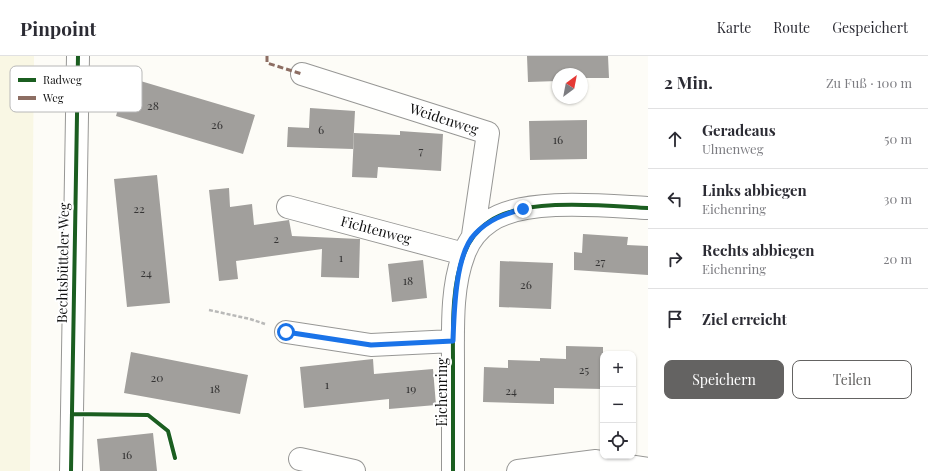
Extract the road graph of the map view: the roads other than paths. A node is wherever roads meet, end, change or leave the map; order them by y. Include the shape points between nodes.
1 (78, 56) edge
2 (78, 66) edge
3 (302, 74) dead end
4 (77, 112) edge
5 (288, 207) dead end
6 (648, 208) edge
7 (473, 235) junction
8 (464, 254) junction
9 (286, 332) road end
10 (453, 341) junction
11 (300, 459) dead end
12 (648, 469) edge
13 (71, 471) edge
14 (354, 471) edge
15 (453, 471) edge
16 (518, 471) edge

1 - 2 street, Bechtsbütteler Weg
3 - 7 street, Weidenweg via 488,133
4 - 13 street, Bechtsbütteler Weg
5 - 8 street, Fichtenweg
6 - 7 street, Eichenring via 568,205 523,209 490,220
7 - 8 street, Eichenring
8 - 10 street, Eichenring via 455,300
9 - 10 street via 371,345
10 - 15 street, Eichenring
11 - 14 street
12 - 16 street via 596,461

